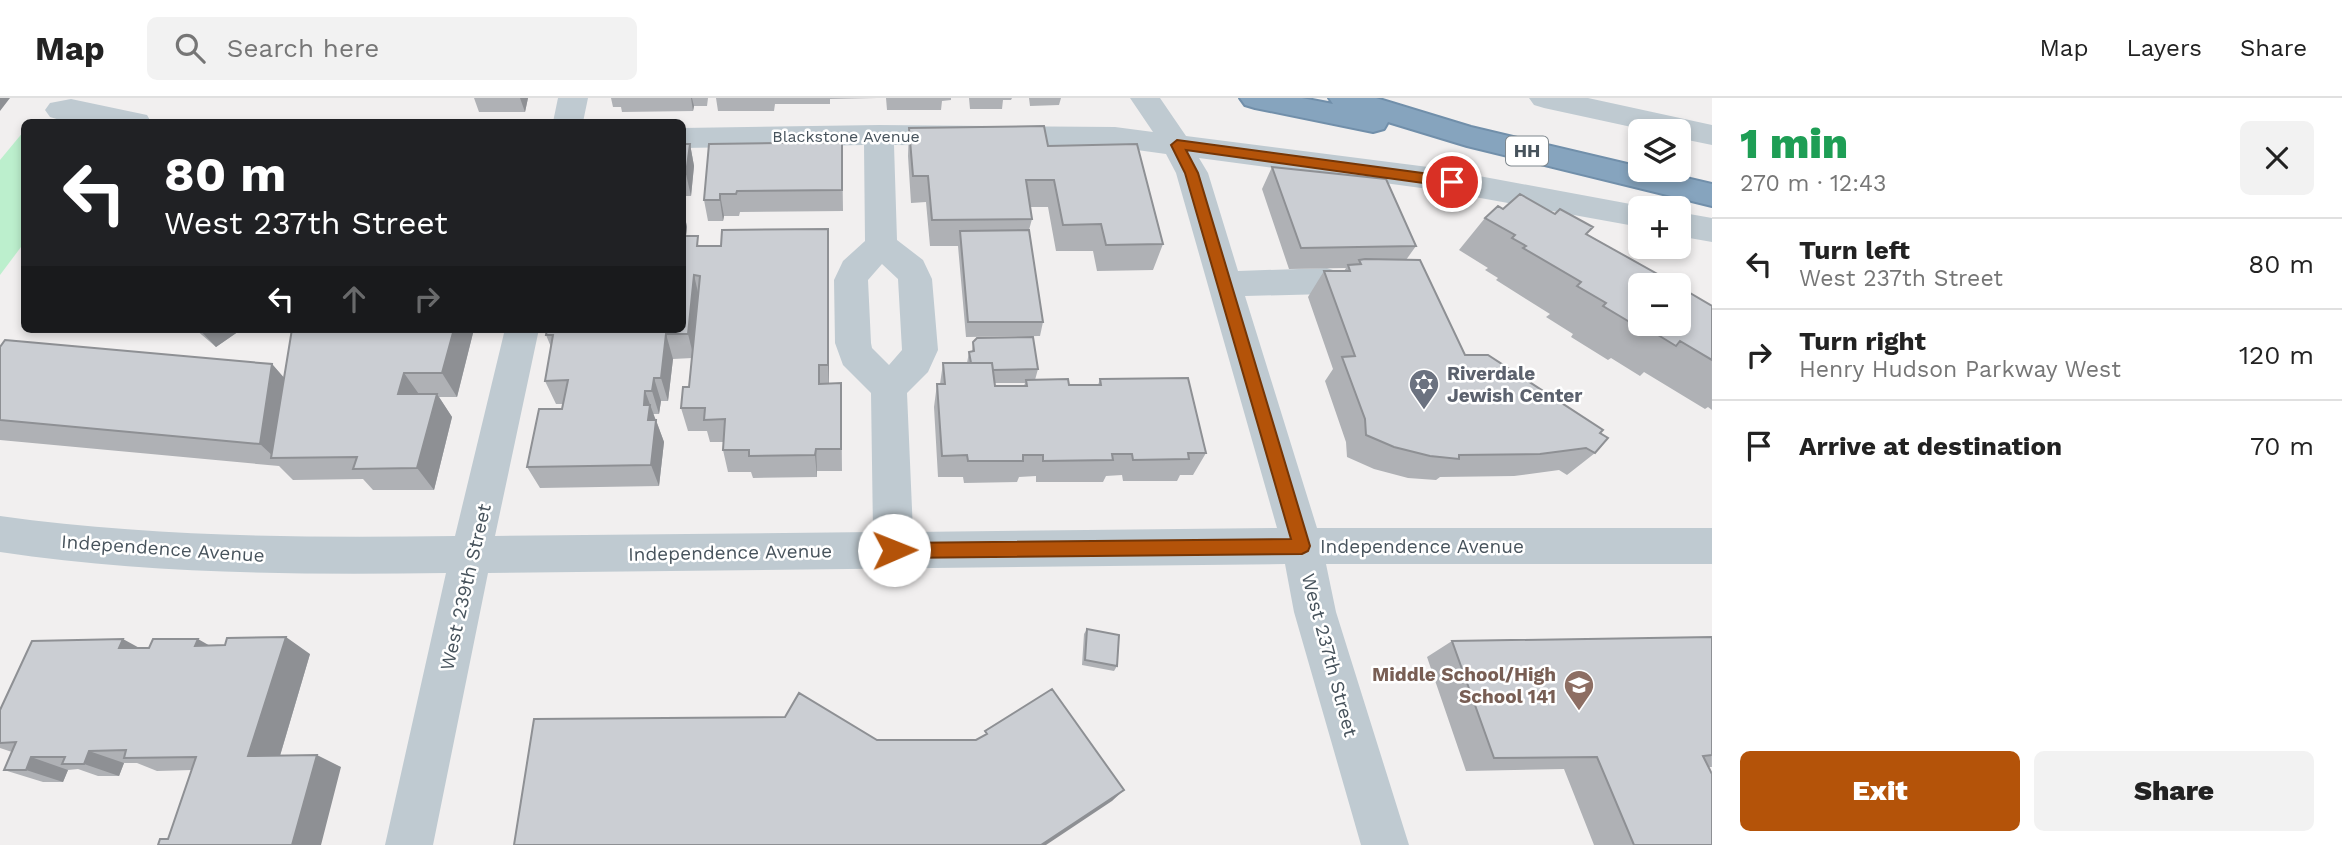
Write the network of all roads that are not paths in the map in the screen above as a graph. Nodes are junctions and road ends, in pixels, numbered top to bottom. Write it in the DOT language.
graph roads {
  1 [pos="573,98"];
  2 [pos="1145,98"];
  3 [pos="1255,98"];
  4 [pos="1344,98"];
  5 [pos="1412,98"];
  6 [pos="1544,98"];
  7 [pos="1660,98"];
  8 [pos="60,110"];
  9 [pos="121,119"];
  10 [pos="569,119"];
  11 [pos="1642,119"];
  12 [pos="1671,119"];
  13 [pos="1691,130"];
  14 [pos="879,135"];
  15 [pos="1712,135"];
  16 [pos="686,138"];
  17 [pos="1177,145"];
  18 [pos="1628,151"];
  19 [pos="1590,166"];
  20 [pos="1691,166"];
  21 [pos="1712,171"];
  22 [pos="1712,195"];
  23 [pos="1628,214"];
  24 [pos="881,245"];
  25 [pos="1326,281"];
  26 [pos="1225,284"];
  27 [pos="521,333"];
  28 [pos="889,388"];
  29 [pos="3,539"];
  30 [pos="1302,546"];
  31 [pos="1712,546"];
  32 [pos="894,550"];
  33 [pos="472,555"];
  34 [pos="409,845"];
  35 [pos="1385,845"];
  1 -- 10 [label="street"];
  2 -- 17 [label="street, West 237th Street"];
  3 -- 19 [label="highway"];
  4 -- 19 [label="highway, HH"];
  5 -- 18 [label="highway, HH"];
  6 -- 11 [label="street"];
  7 -- 12 [label="street"];
  8 -- 9 [label="street"];
  13 -- 15 [label="street"];
  14 -- 16 [label="street, Blackstone Avenue"];
  14 -- 17 [label="street, Blackstone Avenue"];
  14 -- 24 [label="street"];
  17 -- 23 [label="street, Blackstone Avenue"];
  17 -- 26 [label="street, West 237th Street"];
  19 -- 22 [label="highway, HH"];
  20 -- 21 [label="highway"];
  24 -- 28 [label="street"];
  24 -- 28 [label="street"];
  25 -- 26 [label="street"];
  26 -- 30 [label="street, West 237th Street"];
  27 -- 33 [label="street, West 239th Street"];
  28 -- 32 [label="street"];
  29 -- 33 [label="street, Independence Avenue"];
  30 -- 31 [label="street, Independence Avenue"];
  30 -- 32 [label="street, Independence Avenue"];
  30 -- 35 [label="street, West 237th Street"];
  32 -- 33 [label="street, Independence Avenue"];
  33 -- 34 [label="street, West 239th Street"];
}
